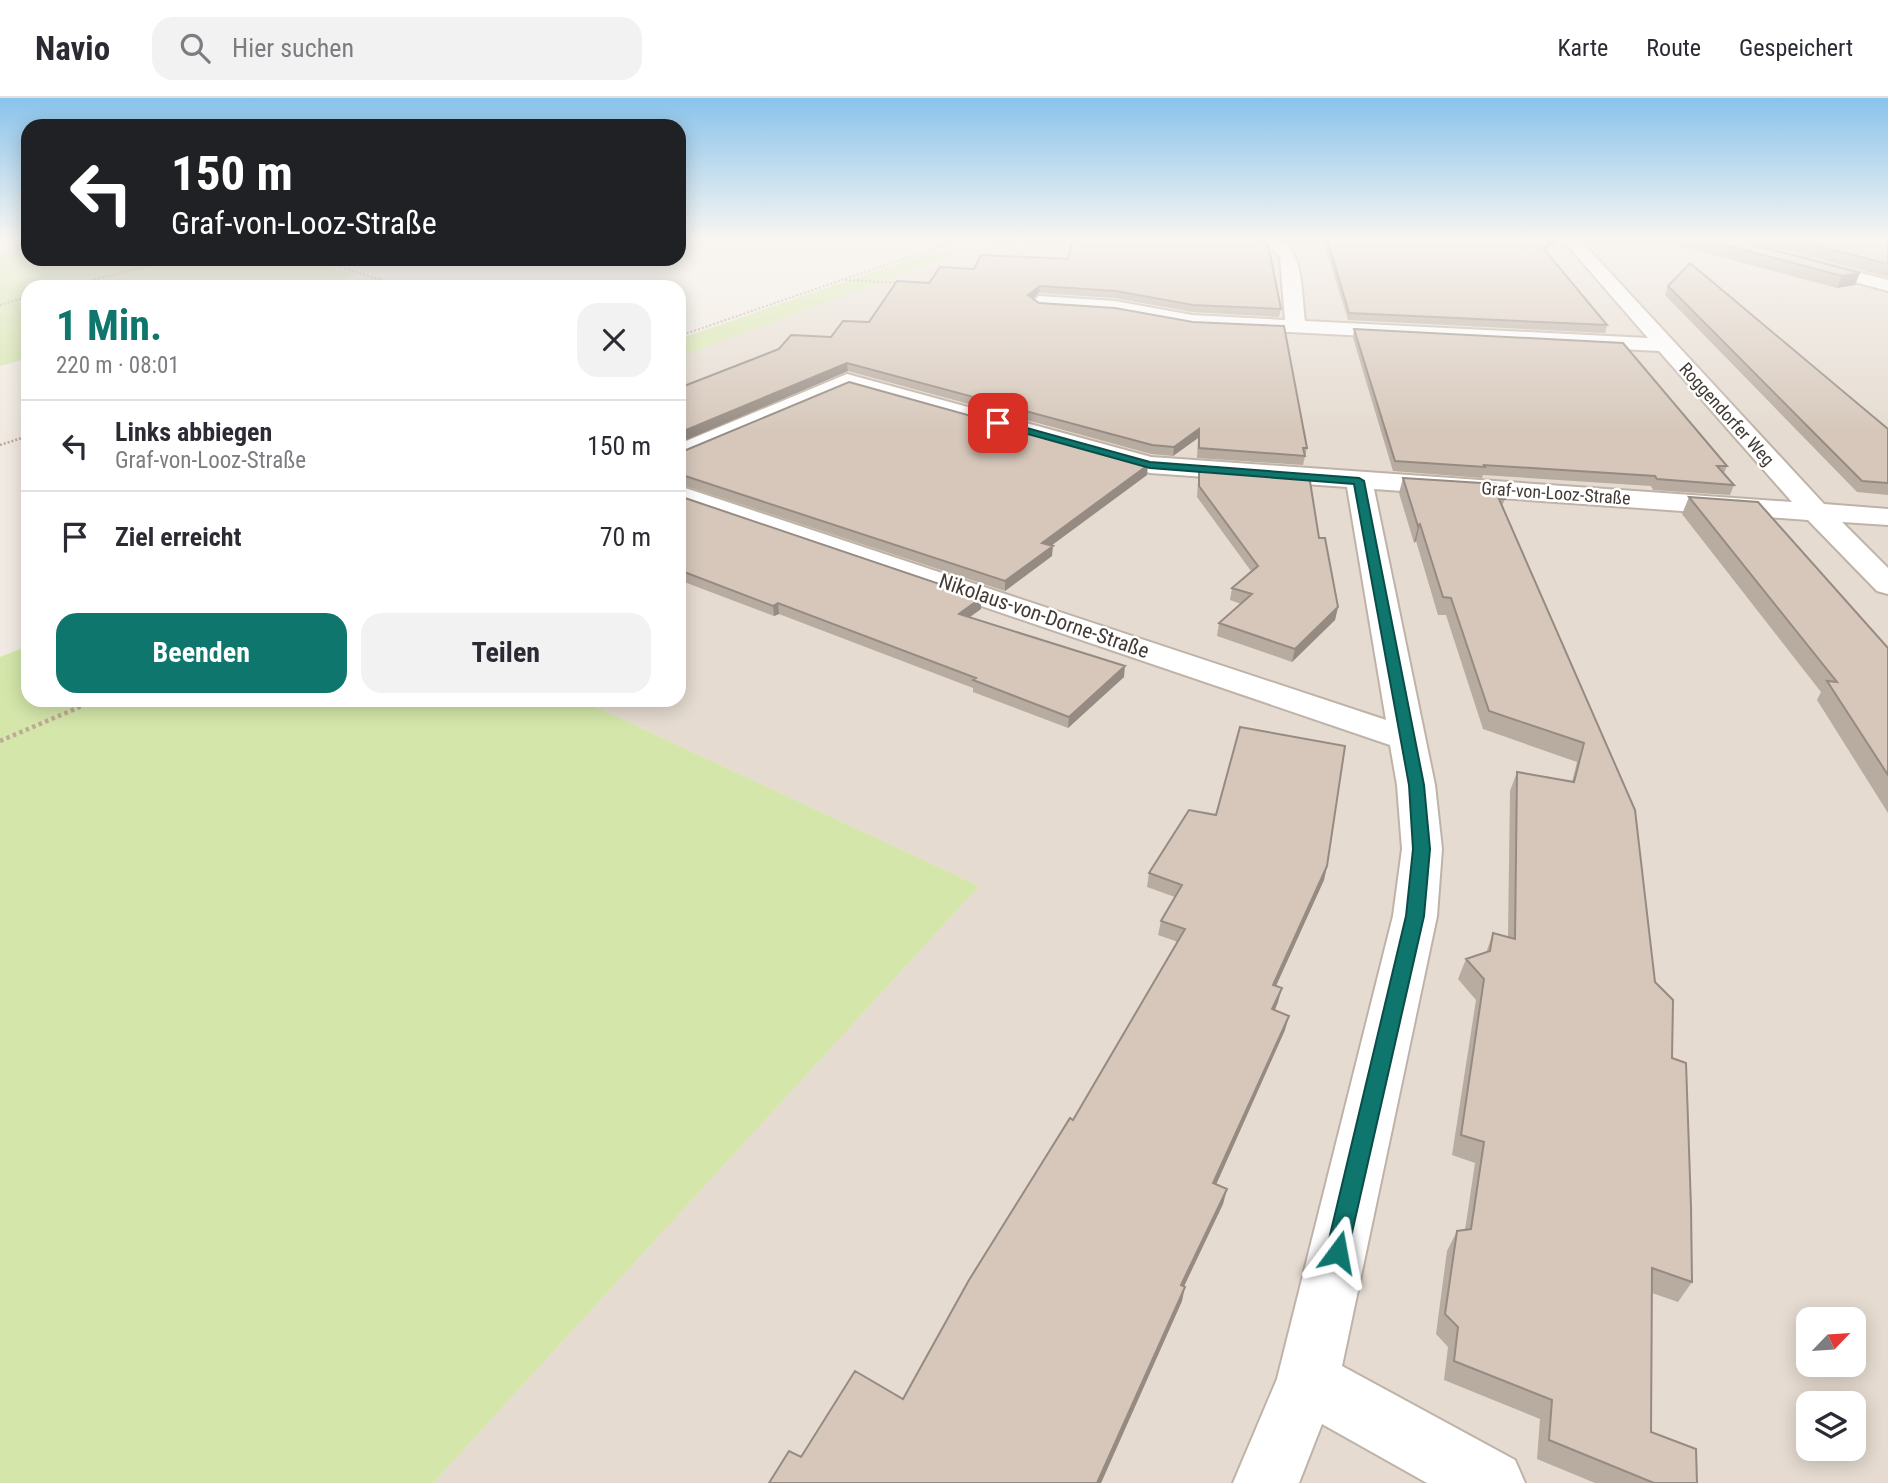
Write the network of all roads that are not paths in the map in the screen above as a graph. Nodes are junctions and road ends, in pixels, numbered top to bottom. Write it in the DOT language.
graph roads {
  1 [pos="1064,304"];
  2 [pos="1293,304"];
  3 [pos="1628,304"];
  4 [pos="1296,326"];
  5 [pos="1665,345"];
  6 [pos="686,450"];
  7 [pos="1359,481"];
  8 [pos="686,496"];
  9 [pos="1814,510"];
  10 [pos="1888,517"];
  11 [pos="1888,585"];
  12 [pos="1408,739"];
  13 [pos="1308,1381"];
  14 [pos="1266,1483"];
  15 [pos="1492,1483"];
  1 -- 4 [label="street"];
  2 -- 4 [label="street"];
  3 -- 5 [label="street, Roggendorfer Weg"];
  4 -- 5 [label="street"];
  5 -- 9 [label="street, Roggendorfer Weg"];
  6 -- 7 [label="street, Graf-von-Looz-Straße"];
  7 -- 9 [label="street, Graf-von-Looz-Straße"];
  7 -- 12 [label="street"];
  8 -- 12 [label="street, Nikolaus-von-Dorne-Straße"];
  9 -- 10 [label="street, Graf-von-Looz-Straße"];
  9 -- 11 [label="street, Roggendorfer Weg"];
  12 -- 13 [label="street"];
  13 -- 14 [label="street"];
  13 -- 15 [label="street"];
}
